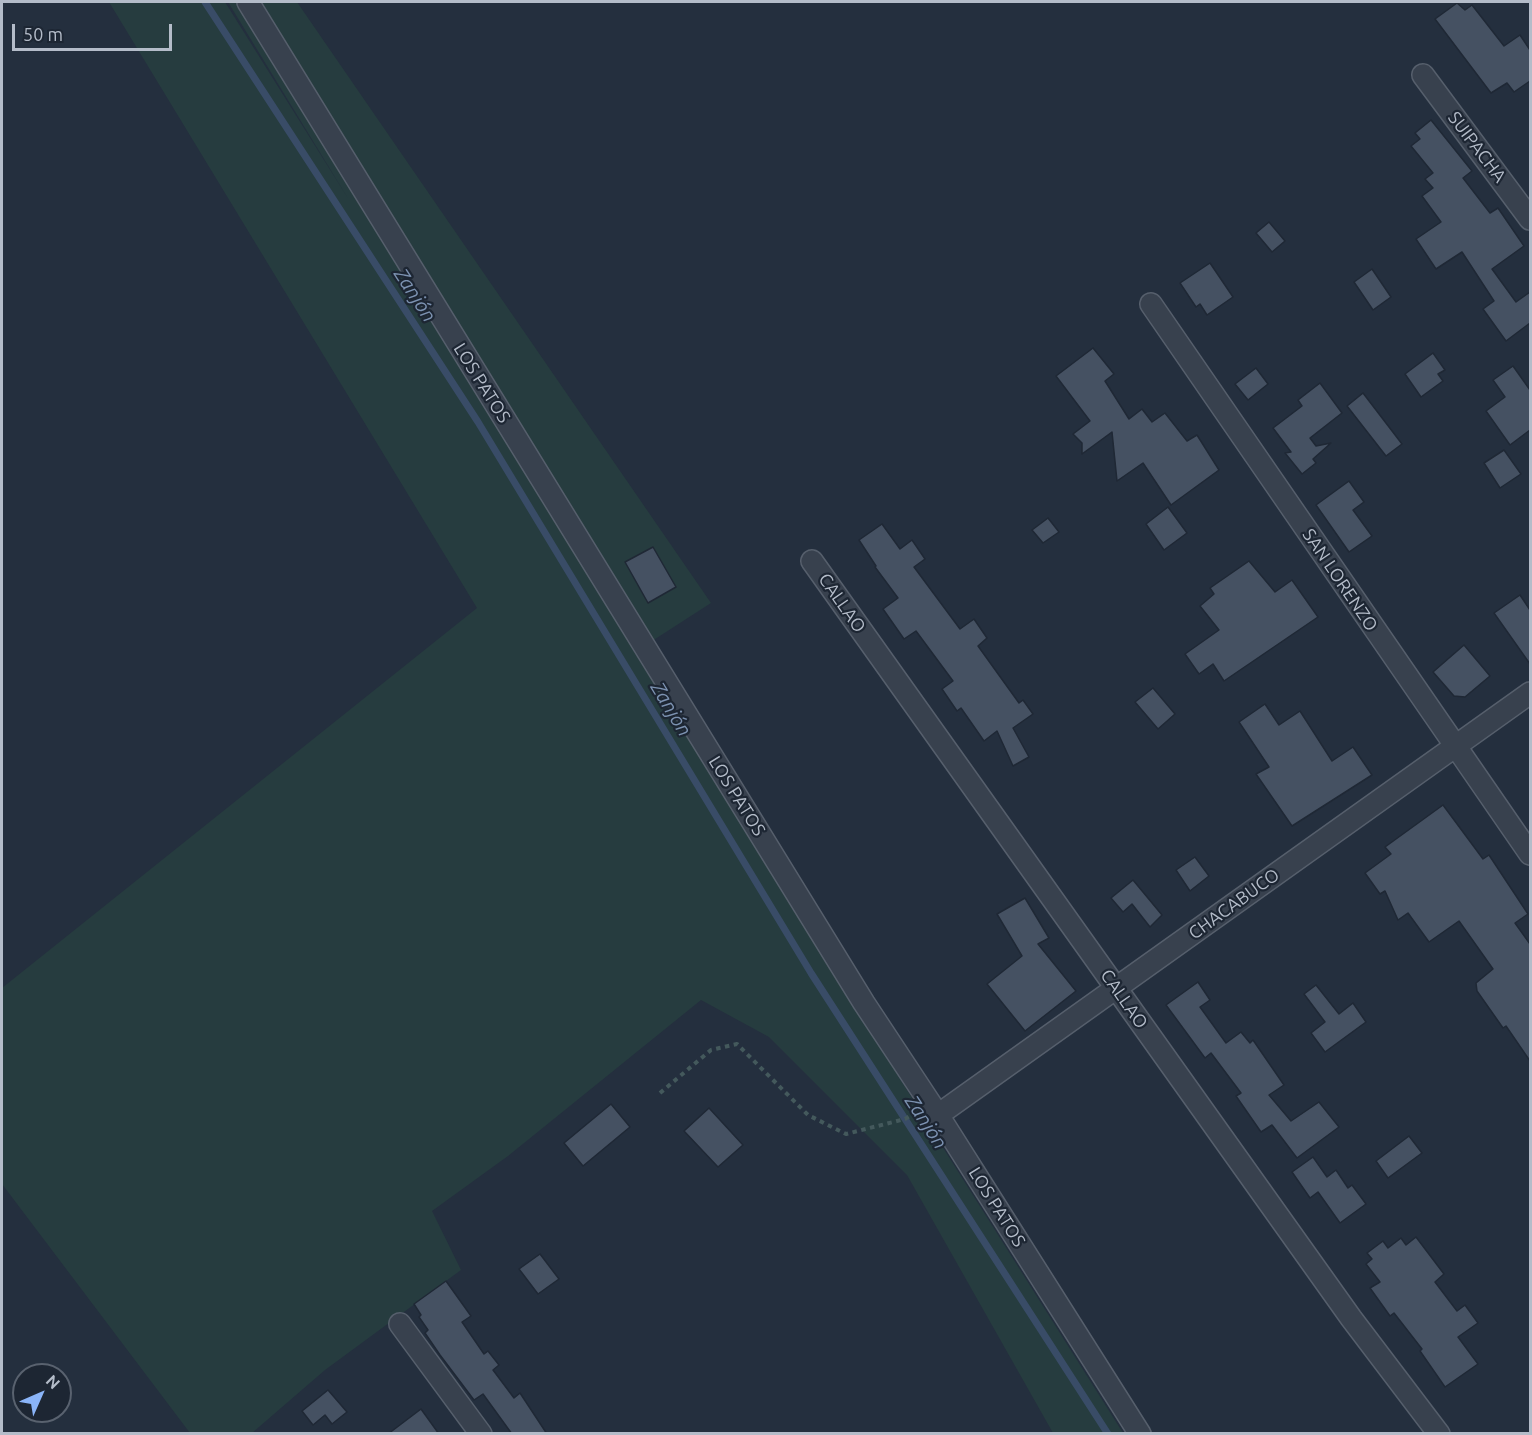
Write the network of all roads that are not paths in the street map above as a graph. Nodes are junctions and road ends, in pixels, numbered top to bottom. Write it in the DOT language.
graph roads {
  1 [pos="248,2"];
  2 [pos="1423,75"];
  3 [pos="1530,219"];
  4 [pos="1151,304"];
  5 [pos="812,561"];
  6 [pos="1530,693"];
  7 [pos="1455,747"];
  8 [pos="1530,854"];
  9 [pos="1116,988"];
  10 [pos="935,1109"];
  11 [pos="400,1324"];
  12 [pos="481,1434"];
  13 [pos="1140,1434"];
  14 [pos="1439,1434"];
  1 -- 10 [label="street, LOS PATOS"];
  2 -- 3 [label="street, SUIPACHA"];
  4 -- 7 [label="street, SAN LORENZO"];
  5 -- 9 [label="street, CALLAO"];
  6 -- 7 [label="street, CHACABUCO"];
  7 -- 8 [label="street, SAN LORENZO"];
  7 -- 9 [label="street, CHACABUCO"];
  9 -- 10 [label="street, CHACABUCO"];
  9 -- 14 [label="street, CALLAO"];
  10 -- 13 [label="street, LOS PATOS"];
  11 -- 12 [label="street"];
}
